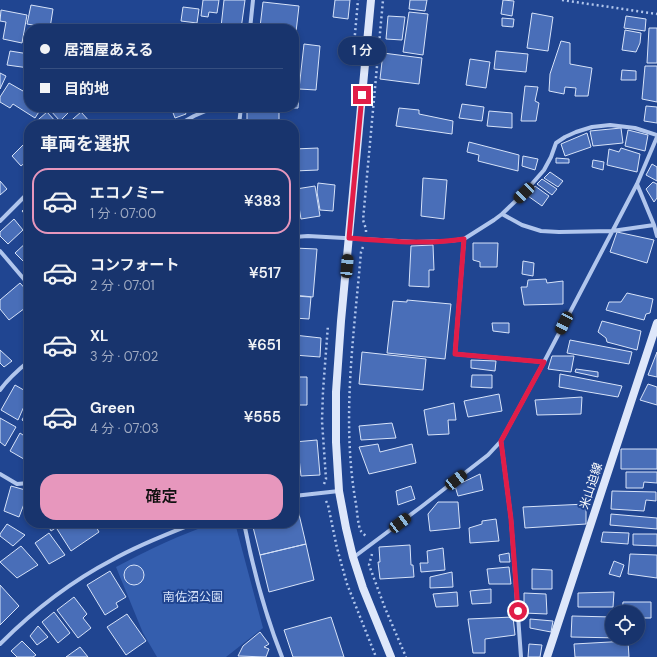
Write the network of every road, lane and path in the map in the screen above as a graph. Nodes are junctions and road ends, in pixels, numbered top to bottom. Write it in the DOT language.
graph roads {
  1 [pos="253,0"];
  2 [pos="371,0"];
  3 [pos="384,0"];
  4 [pos="562,0"];
  5 [pos="657,14"];
  6 [pos="251,24"];
  7 [pos="203,112"];
  8 [pos="187,120"];
  9 [pos="657,136"];
  10 [pos="636,184"];
  11 [pos="24,197"];
  12 [pos="502,214"];
  13 [pos="0,221"];
  14 [pos="654,225"];
  15 [pos="612,231"];
  16 [pos="657,236"];
  17 [pos="299,237"];
  18 [pos="349,238"];
  19 [pos="365,239"];
  20 [pos="464,239"];
  21 [pos="0,251"];
  22 [pos="24,279"];
  23 [pos="657,323"];
  24 [pos="544,362"];
  25 [pos="24,365"];
  26 [pos="0,390"];
  27 [pos="501,441"];
  28 [pos="0,474"];
  29 [pos="24,483"];
  30 [pos="339,491"];
  31 [pos="299,495"];
  32 [pos="182,528"];
  33 [pos="245,528"];
  34 [pos="369,546"];
  35 [pos="353,557"];
  36 [pos="0,644"];
  37 [pos="282,657"];
  38 [pos="391,657"];
  39 [pos="406,657"];
  40 [pos="521,657"];
  41 [pos="548,657"];
  1 -- 6 [label="street"];
  2 -- 18 [label="street"];
  3 -- 19 [label="path"];
  4 -- 5 [label="path"];
  7 -- 8 [label="street"];
  9 -- 10 [label="street"];
  9 -- 12 [label="street"];
  10 -- 14 [label="street"];
  10 -- 15 [label="street"];
  11 -- 13 [label="street"];
  12 -- 15 [label="street"];
  12 -- 20 [label="street"];
  14 -- 15 [label="street"];
  14 -- 16 [label="street"];
  15 -- 24 [label="street"];
  17 -- 18 [label="street"];
  18 -- 19 [label="street"];
  18 -- 30 [label="street"];
  19 -- 20 [label="street"];
  19 -- 34 [label="path"];
  20 -- 24 [label="street"];
  21 -- 22 [label="street"];
  23 -- 41 [label="street, 米山迫線"];
  24 -- 27 [label="street"];
  25 -- 26 [label="street"];
  27 -- 34 [label="street"];
  27 -- 40 [label="street"];
  28 -- 29 [label="street"];
  30 -- 31 [label="street"];
  30 -- 35 [label="street"];
  32 -- 36 [label="street"];
  33 -- 37 [label="street"];
  34 -- 35 [label="street"];
  34 -- 39 [label="path"];
  35 -- 38 [label="street"];
}
